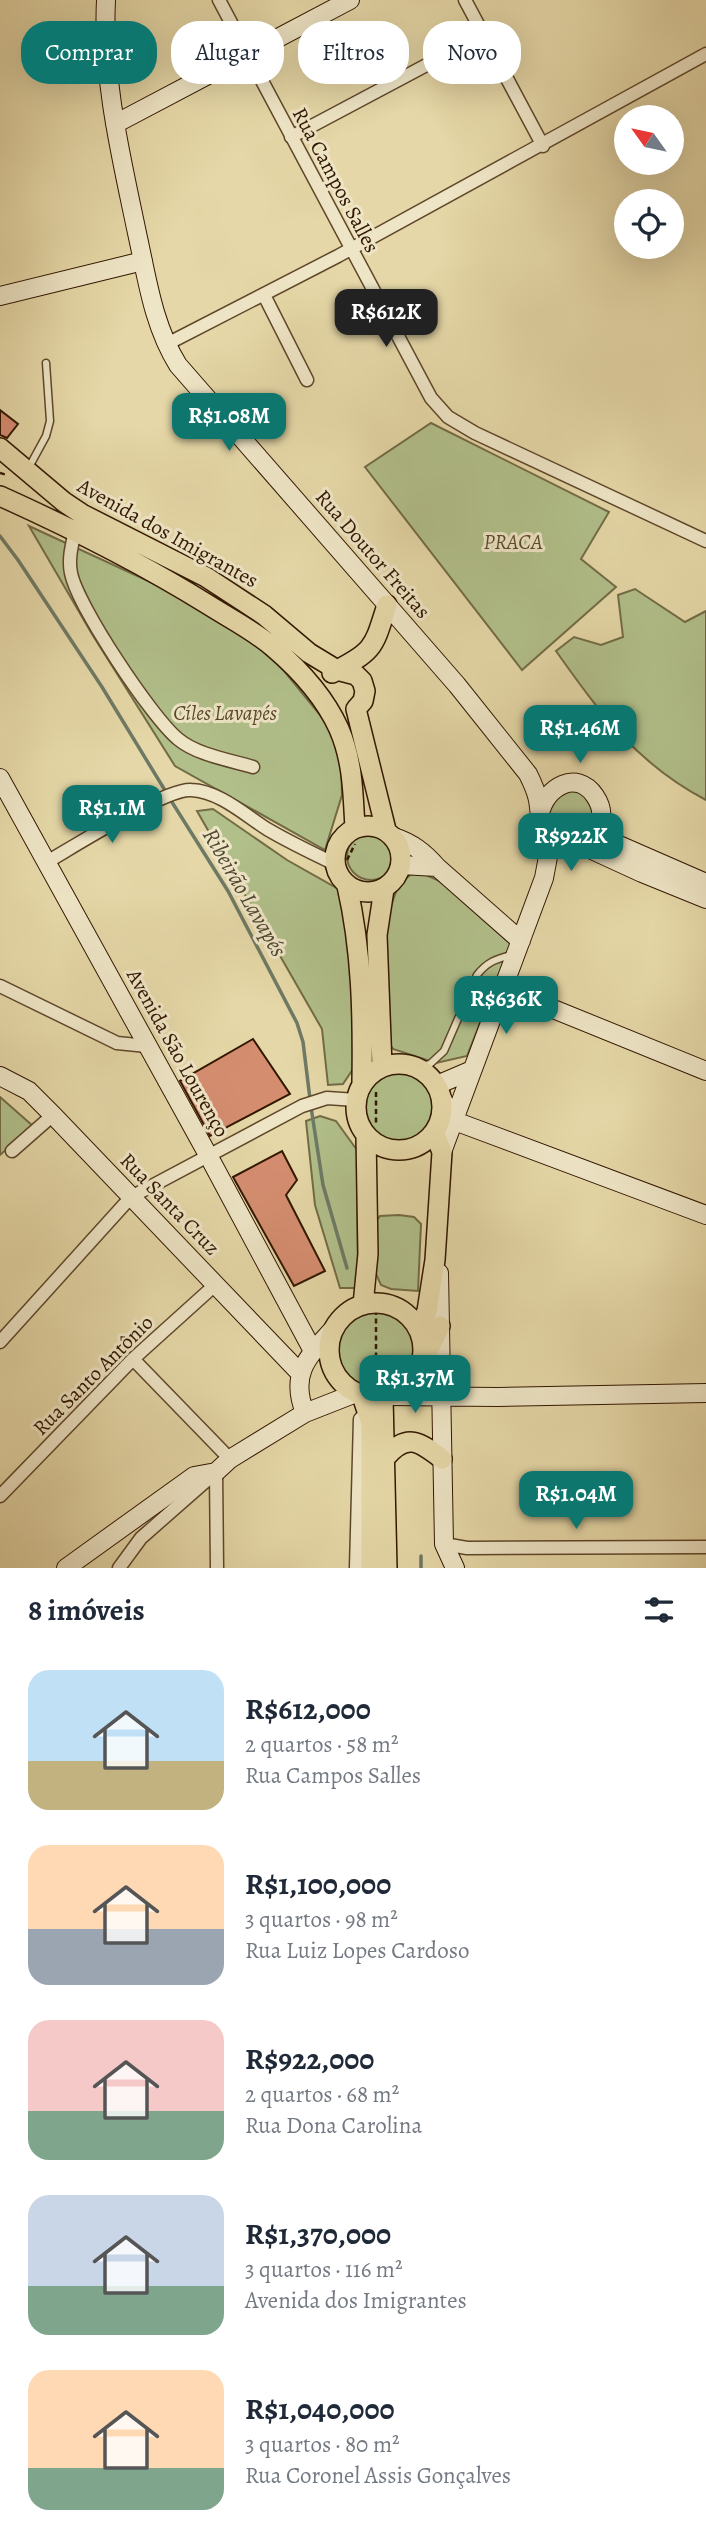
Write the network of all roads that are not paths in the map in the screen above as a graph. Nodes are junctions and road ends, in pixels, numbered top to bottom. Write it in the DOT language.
graph roads {
  1 [pos="106,0"];
  2 [pos="219,0"];
  3 [pos="350,0"];
  4 [pos="465,0"];
  5 [pos="230,21"];
  6 [pos="476,21"];
  7 [pos="284,35"];
  8 [pos="706,54"];
  9 [pos="423,67"];
  10 [pos="191,84"];
  11 [pos="264,84"];
  12 [pos="509,84"];
  13 [pos="114,124"];
  14 [pos="291,137"];
  15 [pos="543,146"];
  16 [pos="351,249"];
  17 [pos="143,261"];
  18 [pos="264,295"];
  19 [pos="0,296"];
  20 [pos="165,345"];
  21 [pos="46,363"];
  22 [pos="307,380"];
  23 [pos="0,448"];
  24 [pos="21,474"];
  25 [pos="0,496"];
  26 [pos="75,531"];
  27 [pos="706,541"];
  28 [pos="387,605"];
  29 [pos="337,670"];
  30 [pos="324,703"];
  31 [pos="356,709"];
  32 [pos="253,767"];
  33 [pos="528,774"];
  34 [pos="0,778"];
  35 [pos="561,785"];
  36 [pos="540,814"];
  37 [pos="600,823"];
  38 [pos="357,828"];
  39 [pos="545,833"];
  40 [pos="390,834"];
  41 [pos="574,845"];
  42 [pos="47,862"];
  43 [pos="401,864"];
  44 [pos="437,867"];
  45 [pos="343,872"];
  46 [pos="544,878"];
  47 [pos="706,883"];
  48 [pos="384,889"];
  49 [pos="706,899"];
  50 [pos="519,947"];
  51 [pos="0,986"];
  52 [pos="504,989"];
  53 [pos="147,1046"];
  54 [pos="416,1067"];
  55 [pos="472,1070"];
  56 [pos="706,1071"];
  57 [pos="0,1076"];
  58 [pos="369,1080"];
  59 [pos="439,1091"];
  60 [pos="53,1115"];
  61 [pos="443,1126"];
  62 [pos="371,1140"];
  63 [pos="12,1151"];
  64 [pos="208,1155"];
  65 [pos="131,1197"];
  66 [pos="706,1215"];
  67 [pos="435,1260"];
  68 [pos="215,1285"];
  69 [pos="370,1303"];
  70 [pos="440,1326"];
  71 [pos="335,1327"];
  72 [pos="419,1330"];
  73 [pos="0,1342"];
  74 [pos="313,1351"];
  75 [pos="133,1359"];
  76 [pos="422,1365"];
  77 [pos="300,1373"];
  78 [pos="706,1393"];
  79 [pos="441,1396"];
  80 [pos="373,1399"];
  81 [pos="304,1413"];
  82 [pos="386,1457"];
  83 [pos="442,1459"];
  84 [pos="230,1460"];
  85 [pos="216,1472"];
  86 [pos="0,1496"];
  87 [pos="444,1544"];
  88 [pos="706,1547"];
  89 [pos="66,1568"];
  90 [pos="119,1568"];
  91 [pos="216,1568"];
  92 [pos="356,1568"];
  93 [pos="371,1568"];
  94 [pos="387,1568"];
  95 [pos="455,1568"];
  1 -- 13 [label="street, Rua Doutor Freitas"];
  2 -- 5 [label="street, Rua Campos Salles"];
  3 -- 7 [label="street"];
  4 -- 6 [label="street"];
  8 -- 15 [label="street"];
  9 -- 14 [label="street"];
  10 -- 13 [label="street"];
  11 -- 14 [label="street, Rua Campos Salles"];
  12 -- 15 [label="street"];
  13 -- 17 [label="street, Rua Doutor Freitas"];
  14 -- 16 [label="street, Rua Campos Salles"];
  15 -- 16 [label="street"];
  16 -- 18 [label="street"];
  16 -- 27 [label="street, Rua Campos Salles"];
  17 -- 19 [label="street"];
  17 -- 20 [label="street, Rua Doutor Freitas"];
  18 -- 20 [label="street"];
  18 -- 22 [label="street"];
  20 -- 28 [label="street, Rua Doutor Freitas"];
  21 -- 24 [label="lane"];
  23 -- 24 [label="main road, Avenida dos Imigrantes"];
  24 -- 29 [label="main road, Avenida dos Imigrantes"];
  25 -- 26 [label="main road, Avenida dos Imigrantes"];
  26 -- 30 [label="main road, Avenida dos Imigrantes"];
  26 -- 32 [label="street"];
  28 -- 29 [label="main road"];
  28 -- 33 [label="street, Rua Doutor Freitas"];
  29 -- 30 [label="main road"];
  29 -- 31 [label="main road, Avenida dos Imigrantes"];
  30 -- 31 [label="main road"];
  30 -- 38 [label="main road, Avenida dos Imigrantes"];
  31 -- 40 [label="main road, Avenida dos Imigrantes"];
  33 -- 35 [label="street"];
  33 -- 36 [label="street, Rua Doutor Freitas"];
  34 -- 42 [label="street, Avenida São Lourenço"];
  35 -- 36 [label="street"];
  35 -- 37 [label="street"];
  36 -- 39 [label="street"];
  37 -- 41 [label="street"];
  37 -- 47 [label="street"];
  38 -- 40 [label="main road"];
  38 -- 45 [label="main road"];
  39 -- 41 [label="street"];
  39 -- 46 [label="street"];
  40 -- 43 [label="main road, Avenida dos Imigrantes"];
  40 -- 44 [label="street"];
  41 -- 46 [label="street"];
  41 -- 49 [label="street"];
  42 -- 45 [label="street"];
  42 -- 53 [label="street, Avenida São Lourenço"];
  43 -- 44 [label="street"];
  43 -- 48 [label="main road"];
  44 -- 50 [label="street"];
  45 -- 48 [label="main road"];
  45 -- 58 [label="main road"];
  46 -- 50 [label="street"];
  48 -- 58 [label="main road"];
  50 -- 52 [label="street"];
  50 -- 54 [label="lane"];
  51 -- 53 [label="street"];
  52 -- 55 [label="street"];
  52 -- 56 [label="street"];
  53 -- 64 [label="street, Avenida São Lourenço"];
  54 -- 58 [label="main road"];
  54 -- 59 [label="main road"];
  55 -- 59 [label="street"];
  55 -- 61 [label="street"];
  57 -- 60 [label="street, Rua Santa Cruz"];
  58 -- 62 [label="main road"];
  58 -- 64 [label="street"];
  59 -- 61 [label="main road"];
  60 -- 63 [label="street"];
  60 -- 65 [label="street, Rua Santa Cruz"];
  61 -- 62 [label="main road"];
  61 -- 66 [label="street"];
  61 -- 67 [label="main road"];
  62 -- 69 [label="main road"];
  64 -- 65 [label="street"];
  64 -- 74 [label="street, Avenida São Lourenço"];
  65 -- 68 [label="street, Rua Santa Cruz"];
  65 -- 73 [label="street"];
  67 -- 70 [label="street"];
  67 -- 72 [label="main road"];
  68 -- 75 [label="street, Rua Santo Antônio"];
  68 -- 77 [label="street, Rua Santa Cruz"];
  69 -- 71 [label="main road"];
  69 -- 72 [label="main road"];
  70 -- 76 [label="main road"];
  70 -- 79 [label="street"];
  71 -- 74 [label="street"];
  71 -- 80 [label="main road"];
  72 -- 76 [label="main road"];
  74 -- 77 [label="street"];
  75 -- 84 [label="street"];
  75 -- 86 [label="street, Rua Santo Antônio"];
  76 -- 80 [label="main road"];
  77 -- 81 [label="street"];
  78 -- 79 [label="street"];
  79 -- 80 [label="street"];
  79 -- 83 [label="street"];
  80 -- 81 [label="street"];
  80 -- 82 [label="main road"];
  80 -- 92 [label="street"];
  80 -- 93 [label="main road"];
  81 -- 84 [label="street"];
  82 -- 83 [label="main road"];
  82 -- 94 [label="main road"];
  83 -- 87 [label="street"];
  84 -- 85 [label="street"];
  85 -- 89 [label="street"];
  85 -- 90 [label="street"];
  85 -- 91 [label="street"];
  87 -- 88 [label="street"];
  87 -- 95 [label="street"];
}
